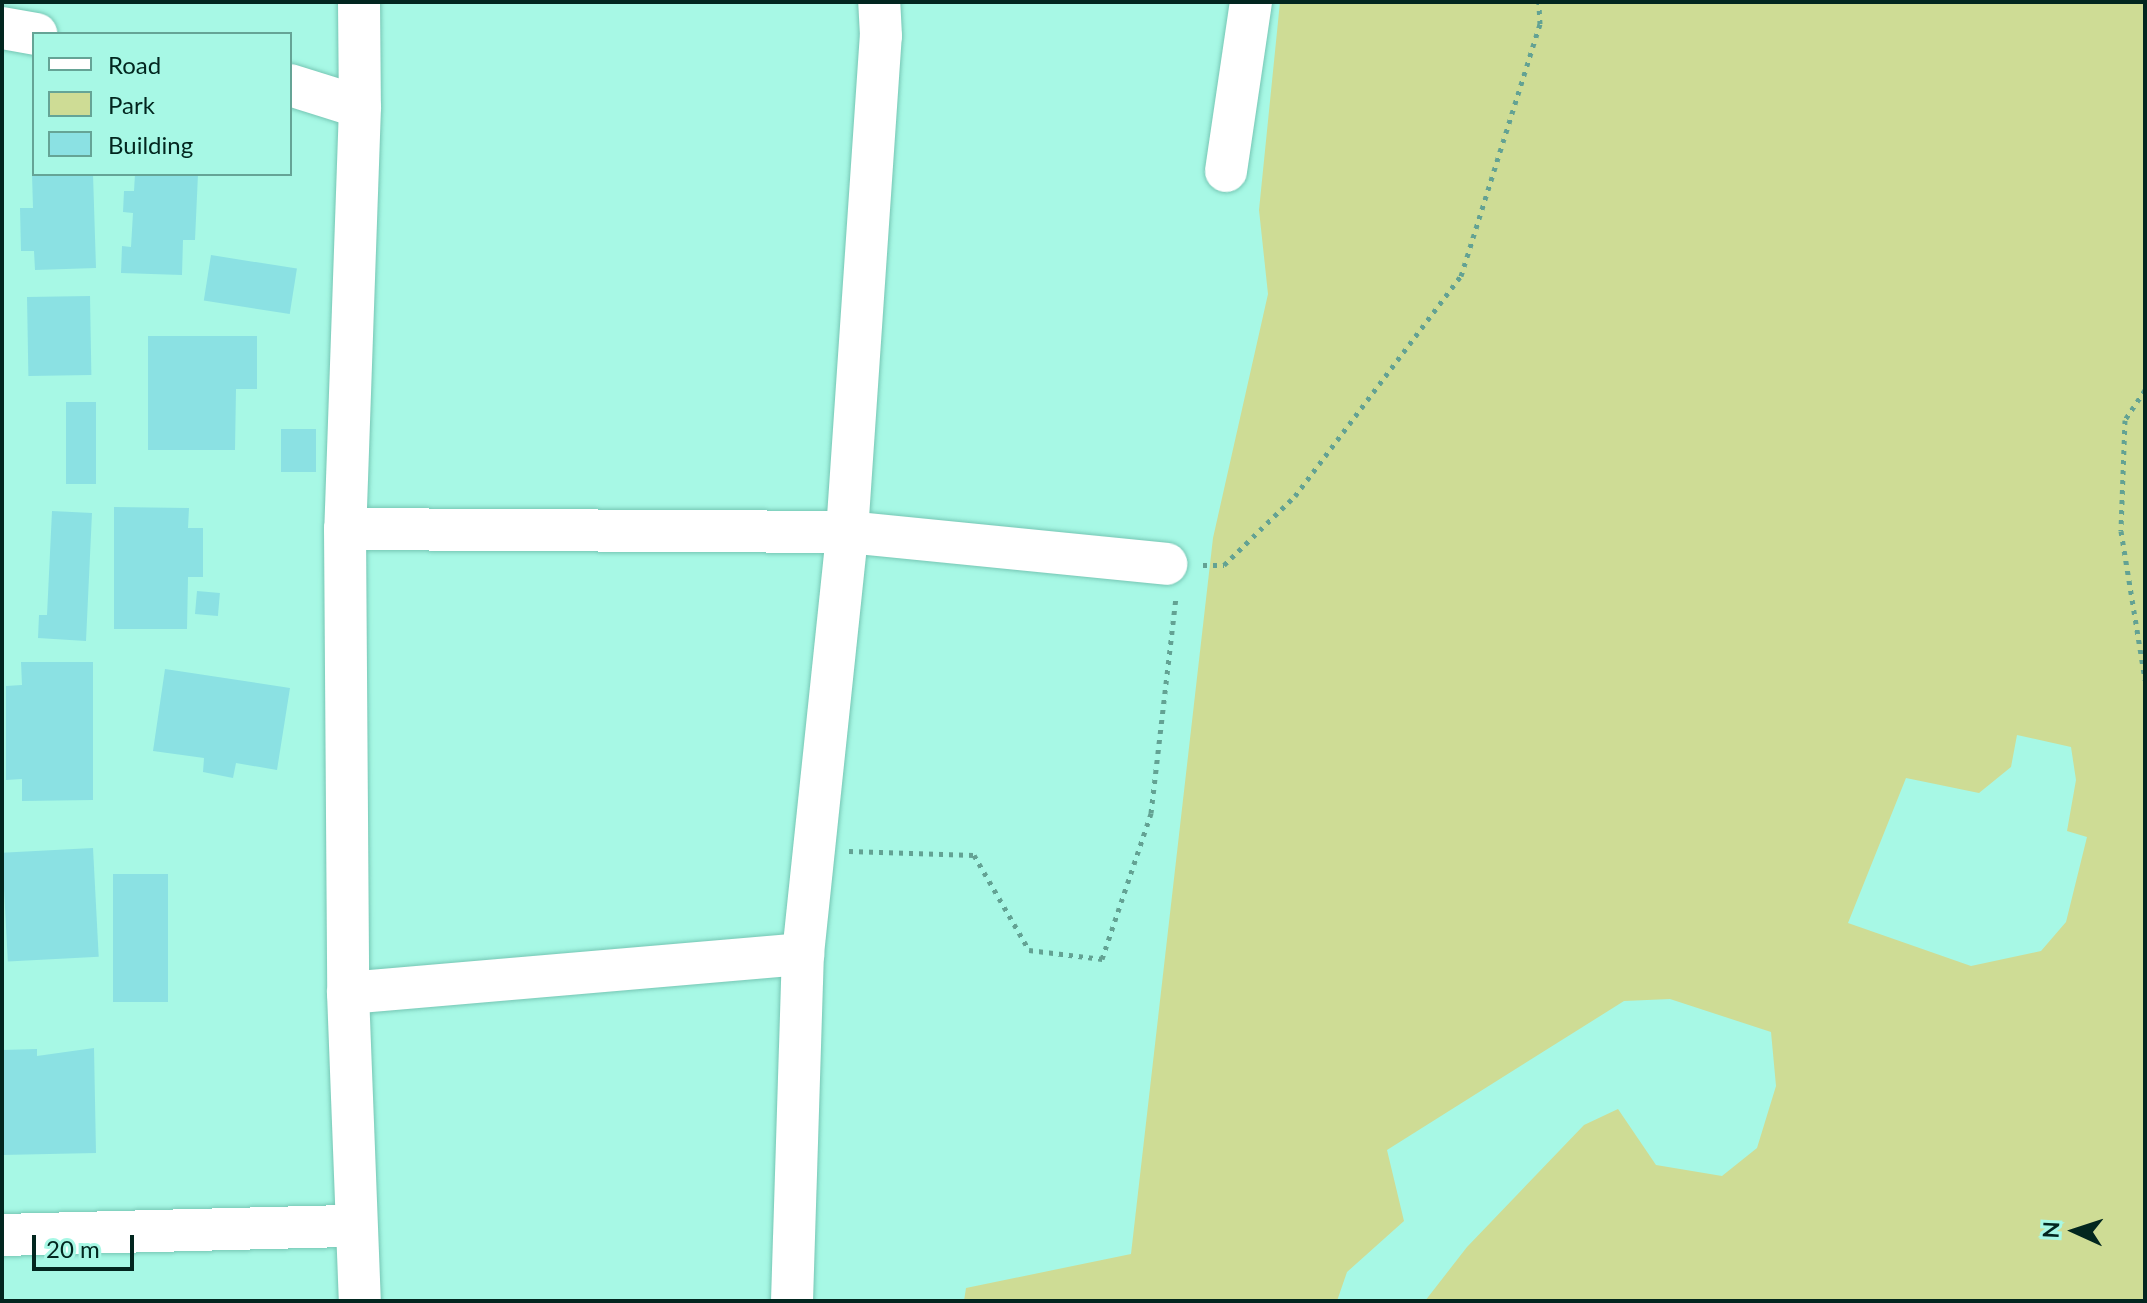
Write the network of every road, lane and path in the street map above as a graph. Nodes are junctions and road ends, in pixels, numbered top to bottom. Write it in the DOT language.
graph roads {
  1 [pos="359,2"];
  2 [pos="879,2"];
  3 [pos="1251,2"];
  4 [pos="1539,2"];
  5 [pos="2,28"];
  6 [pos="32,33"];
  7 [pos="292,86"];
  8 [pos="360,107"];
  9 [pos="1226,171"];
  10 [pos="2145,390"];
  11 [pos="345,529"];
  12 [pos="847,532"];
  13 [pos="1166,564"];
  14 [pos="2145,680"];
  15 [pos="814,849"];
  16 [pos="803,954"];
  17 [pos="348,993"];
  18 [pos="356,1226"];
  19 [pos="2,1235"];
  20 [pos="360,1301"];
  21 [pos="792,1301"];
  1 -- 8 [label="street"];
  2 -- 12 [label="street"];
  3 -- 9 [label="street"];
  4 -- 13 [label="path"];
  5 -- 6 [label="street"];
  7 -- 8 [label="street"];
  8 -- 11 [label="street"];
  10 -- 14 [label="path"];
  11 -- 12 [label="street"];
  11 -- 17 [label="street"];
  12 -- 13 [label="street"];
  12 -- 15 [label="street"];
  13 -- 15 [label="path"];
  15 -- 16 [label="street"];
  16 -- 17 [label="street"];
  16 -- 21 [label="street"];
  17 -- 18 [label="street"];
  18 -- 19 [label="street"];
  18 -- 20 [label="street"];
}
